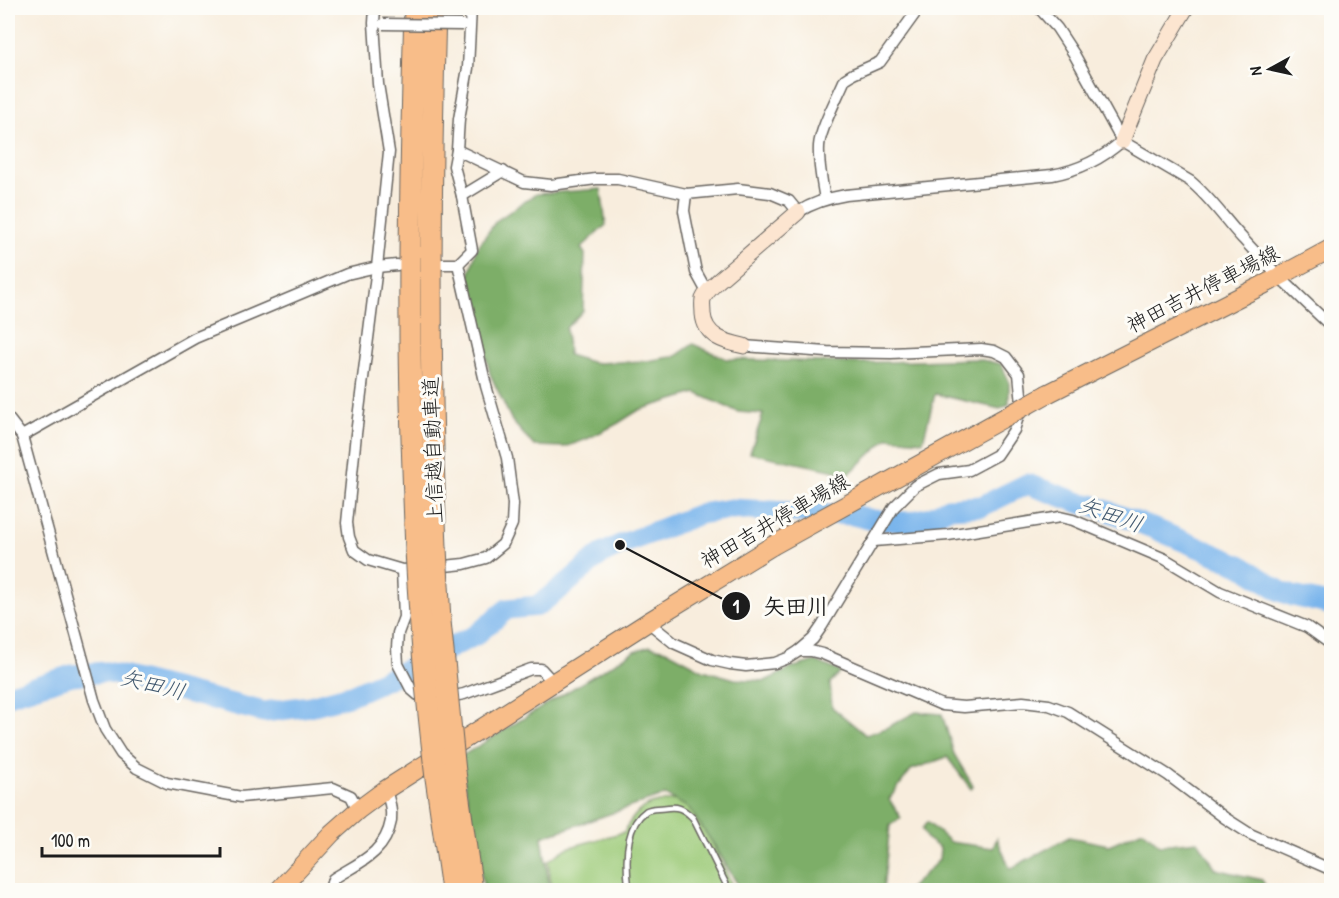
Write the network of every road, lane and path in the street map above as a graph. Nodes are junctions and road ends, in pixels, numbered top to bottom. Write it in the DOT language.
graph roads {
  1 [pos="375,8"];
  2 [pos="415,8"];
  3 [pos="435,8"];
  4 [pos="471,8"];
  5 [pos="919,8"];
  6 [pos="1039,8"];
  7 [pos="1186,8"];
  8 [pos="379,23"];
  9 [pos="466,25"];
  10 [pos="1122,141"];
  11 [pos="457,150"];
  12 [pos="503,171"];
  13 [pos="686,194"];
  14 [pos="462,196"];
  15 [pos="825,199"];
  16 [pos="798,212"];
  17 [pos="1332,248"];
  18 [pos="443,264"];
  19 [pos="458,264"];
  20 [pos="397,265"];
  21 [pos="377,267"];
  22 [pos="1278,276"];
  23 [pos="707,292"];
  24 [pos="1332,327"];
  25 [pos="744,346"];
  26 [pos="8,418"];
  27 [pos="22,436"];
  28 [pos="874,541"];
  29 [pos="426,549"];
  30 [pos="402,570"];
  31 [pos="648,622"];
  32 [pos="1332,645"];
  33 [pos="800,651"];
  34 [pos="553,682"];
  35 [pos="445,775"];
  36 [pos="384,790"];
  37 [pos="358,810"];
  38 [pos="1332,870"];
  39 [pos="279,891"];
  40 [pos="332,891"];
  41 [pos="452,891"];
  42 [pos="472,891"];
  43 [pos="629,891"];
  44 [pos="729,891"];
  1 -- 8 [label="street"];
  2 -- 29 [label="highway, 上信越自動車道"];
  3 -- 29 [label="highway, 上信越自動車道"];
  4 -- 9 [label="street"];
  5 -- 15 [label="street"];
  6 -- 10 [label="street"];
  7 -- 10 [label="street"];
  8 -- 9 [label="street, bridge"];
  8 -- 21 [label="street"];
  9 -- 11 [label="street"];
  10 -- 15 [label="street"];
  10 -- 22 [label="street"];
  11 -- 12 [label="street"];
  11 -- 14 [label="street"];
  12 -- 13 [label="street"];
  12 -- 14 [label="street"];
  13 -- 16 [label="street"];
  13 -- 23 [label="street"];
  14 -- 19 [label="street"];
  15 -- 16 [label="street"];
  16 -- 23 [label="street"];
  17 -- 22 [label="main road, 神田吉井停車場線"];
  18 -- 19 [label="street"];
  19 -- 30 [label="street"];
  20 -- 21 [label="street"];
  21 -- 27 [label="street"];
  21 -- 30 [label="street"];
  22 -- 24 [label="street"];
  22 -- 31 [label="main road, 神田吉井停車場線, bridge"];
  23 -- 25 [label="street"];
  25 -- 28 [label="street"];
  26 -- 27 [label="street"];
  27 -- 37 [label="street"];
  28 -- 32 [label="street"];
  28 -- 33 [label="street"];
  29 -- 35 [label="highway, 上信越自動車道, bridge"];
  30 -- 34 [label="street"];
  31 -- 33 [label="street"];
  31 -- 34 [label="main road, 神田吉井停車場線"];
  33 -- 38 [label="street"];
  34 -- 36 [label="main road, 神田吉井停車場線"];
  35 -- 41 [label="highway, 上信越自動車道"];
  35 -- 42 [label="highway, 上信越自動車道"];
  36 -- 37 [label="main road, 神田吉井停車場線"];
  36 -- 40 [label="street"];
  37 -- 39 [label="main road, 神田吉井停車場線"];
  43 -- 44 [label="lane"];
}
